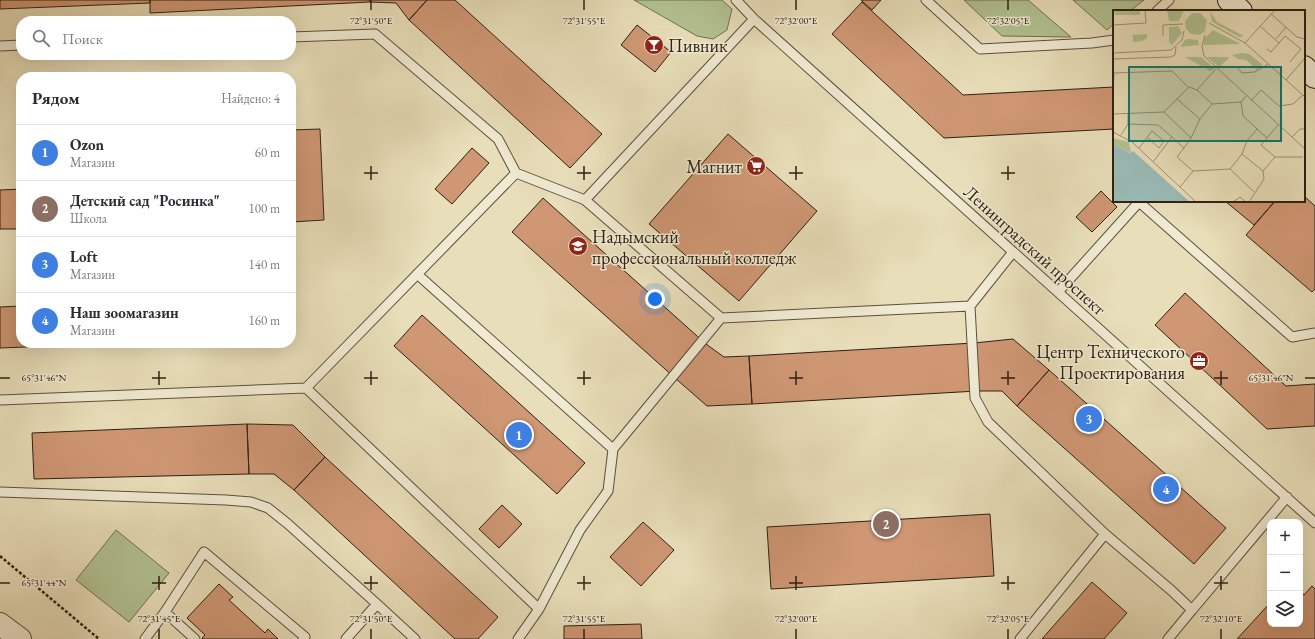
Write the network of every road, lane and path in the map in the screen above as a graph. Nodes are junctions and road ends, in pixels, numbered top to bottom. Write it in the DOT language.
graph roads {
  1 [pos="736,0"];
  2 [pos="926,0"];
  3 [pos="1169,0"];
  4 [pos="1229,0"];
  5 [pos="1158,10"];
  6 [pos="1240,10"];
  7 [pos="754,19"];
  8 [pos="296,37"];
  9 [pos="1113,40"];
  10 [pos="16,45"];
  11 [pos="0,46"];
  12 [pos="1305,68"];
  13 [pos="1315,77"];
  14 [pos="516,173"];
  15 [pos="585,200"];
  16 [pos="1013,252"];
  17 [pos="417,274"];
  18 [pos="1058,292"];
  19 [pos="970,306"];
  20 [pos="721,318"];
  21 [pos="1315,333"];
  22 [pos="306,388"];
  23 [pos="0,400"];
  24 [pos="613,449"];
  25 [pos="0,492"];
  26 [pos="1287,497"];
  27 [pos="1315,523"];
  28 [pos="1105,534"];
  29 [pos="0,556"];
  30 [pos="376,604"];
  31 [pos="539,609"];
  32 [pos="1192,610"];
  33 [pos="165,612"];
  34 [pos="0,624"];
  35 [pos="20,639"];
  36 [pos="98,639"];
  37 [pos="145,639"];
  38 [pos="195,639"];
  39 [pos="303,639"];
  40 [pos="346,639"];
  41 [pos="415,639"];
  42 [pos="518,639"];
  43 [pos="1020,639"];
  44 [pos="1168,639"];
  1 -- 7 [label="lane, Ленинградский проспект"];
  2 -- 9 [label="lane"];
  3 -- 5 [label="lane"];
  4 -- 6 [label="main road"];
  7 -- 15 [label="lane"];
  7 -- 16 [label="lane, Ленинградский проспект"];
  8 -- 14 [label="lane"];
  10 -- 11 [label="lane"];
  12 -- 13 [label="main road"];
  14 -- 15 [label="lane"];
  14 -- 17 [label="lane"];
  15 -- 20 [label="lane"];
  16 -- 18 [label="lane, Ленинградский проспект"];
  16 -- 19 [label="lane"];
  17 -- 22 [label="lane"];
  17 -- 24 [label="lane"];
  18 -- 21 [label="lane"];
  18 -- 26 [label="lane, Ленинградский проспект"];
  19 -- 20 [label="lane"];
  19 -- 28 [label="lane"];
  20 -- 24 [label="lane"];
  22 -- 23 [label="lane"];
  22 -- 31 [label="lane"];
  24 -- 31 [label="lane"];
  25 -- 30 [label="lane"];
  26 -- 27 [label="lane, Ленинградский проспект"];
  26 -- 32 [label="lane"];
  28 -- 32 [label="lane"];
  28 -- 43 [label="lane"];
  29 -- 36 [label="path"];
  30 -- 40 [label="lane"];
  30 -- 41 [label="lane"];
  31 -- 42 [label="lane"];
  32 -- 44 [label="lane"];
  33 -- 37 [label="lane"];
  33 -- 38 [label="lane"];
  33 -- 39 [label="lane"];
  34 -- 35 [label="main road"];
}
